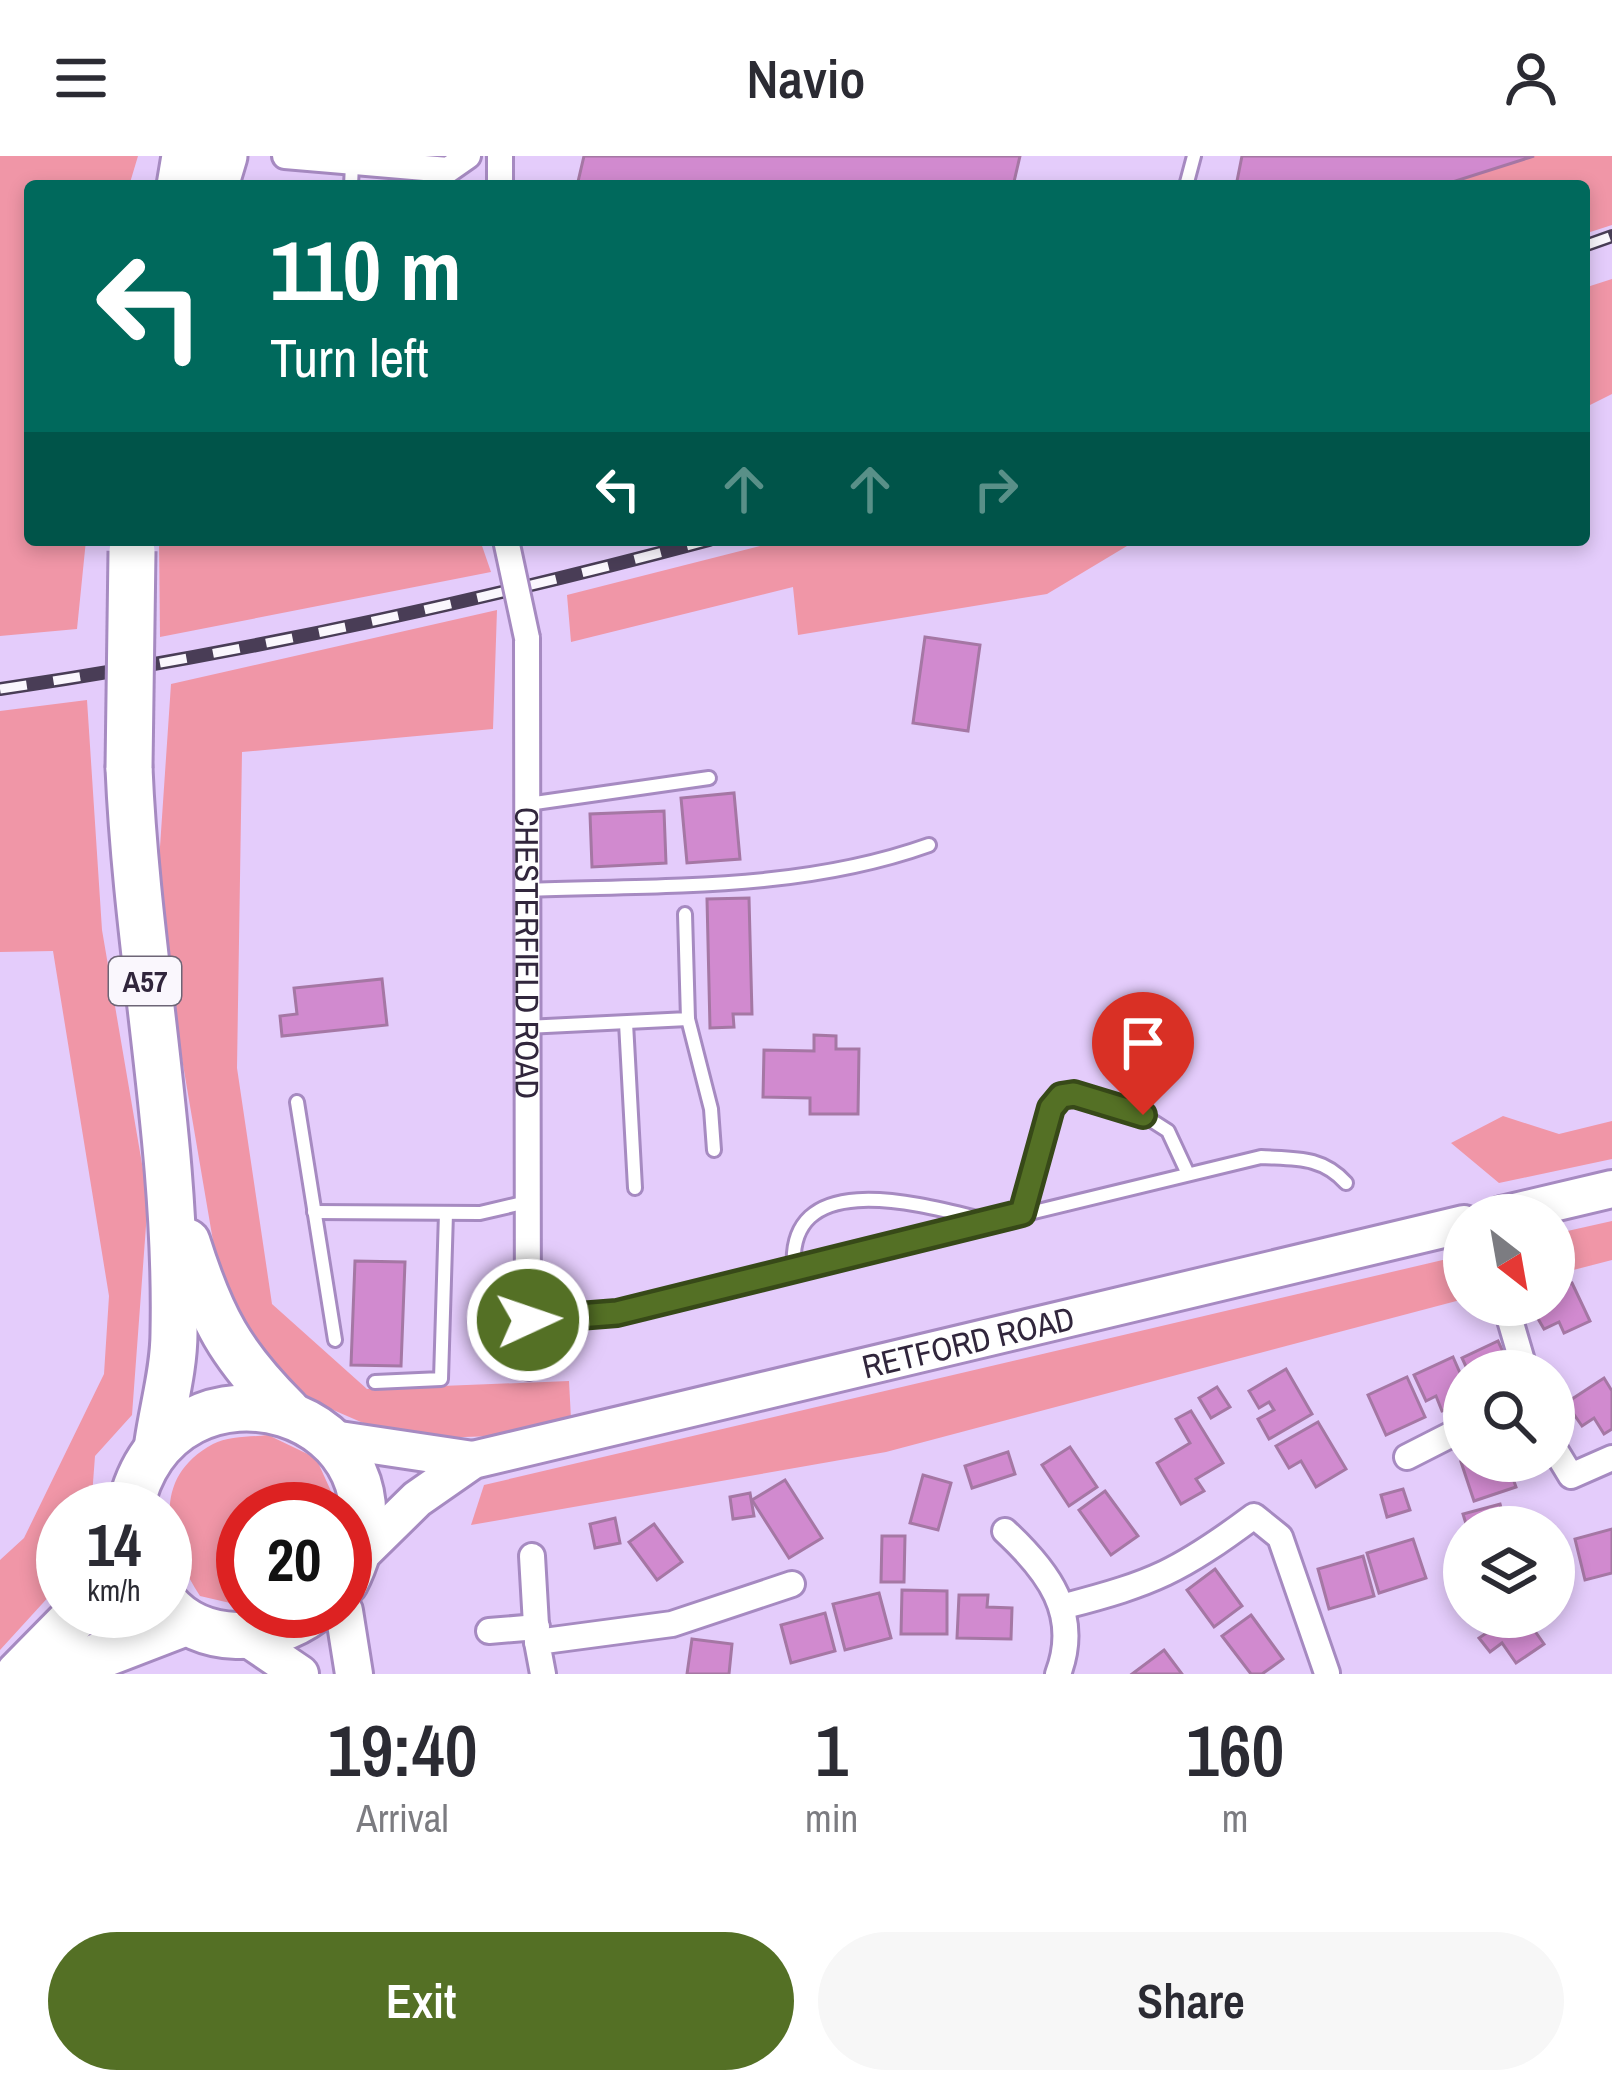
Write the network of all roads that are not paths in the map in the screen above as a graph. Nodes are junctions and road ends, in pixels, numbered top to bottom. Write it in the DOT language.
graph roads {
  1 [pos="285,156"];
  2 [pos="468,156"];
  3 [pos="351,175"];
  4 [pos="379,176"];
  5 [pos="133,546"];
  6 [pos="507,546"];
  7 [pos="709,778"];
  8 [pos="527,804"];
  9 [pos="929,845"];
  10 [pos="525,890"];
  11 [pos="685,914"];
  12 [pos="688,1019"];
  13 [pos="626,1023"];
  14 [pos="525,1028"];
  15 [pos="296,1102"];
  16 [pos="714,1150"];
  17 [pos="1188,1174"];
  18 [pos="1346,1183"];
  19 [pos="635,1188"];
  20 [pos="1612,1189"];
  21 [pos="171,1193"];
  22 [pos="1575,1198"];
  23 [pos="527,1202"];
  24 [pos="314,1212"];
  25 [pos="446,1213"];
  26 [pos="1022,1213"];
  27 [pos="986,1221"];
  28 [pos="1443,1229"];
  29 [pos="794,1269"];
  30 [pos="528,1320"];
  31 [pos="334,1340"];
  32 [pos="528,1367"];
  33 [pos="375,1382"];
  34 [pos="287,1411"];
  35 [pos="326,1438"];
  36 [pos="1443,1439"];
  37 [pos="158,1442"];
  38 [pos="1407,1457"];
  39 [pos="1612,1458"];
  40 [pos="473,1460"];
  41 [pos="1575,1474"];
  42 [pos="135,1482"];
  43 [pos="358,1482"];
  44 [pos="1005,1531"];
  45 [pos="372,1547"];
  46 [pos="532,1556"];
  47 [pos="792,1584"];
  48 [pos="1064,1606"];
  49 [pos="489,1631"];
  50 [pos="537,1634"];
  51 [pos="55,1638"];
  52 [pos="125,1638"];
  53 [pos="247,1638"];
  54 [pos="348,1638"];
  55 [pos="1327,1673"];
  56 [pos="20,1674"];
  57 [pos="52,1674"];
  58 [pos="300,1674"];
  59 [pos="354,1674"];
  60 [pos="543,1674"];
  61 [pos="1058,1674"];
  1 -- 3 [label="street"];
  2 -- 4 [label="street"];
  3 -- 4 [label="street"];
  5 -- 21 [label="highway, A57, bridge"];
  6 -- 8 [label="street, CHESTERFIELD ROAD, bridge"];
  7 -- 8 [label="lane"];
  8 -- 10 [label="street, CHESTERFIELD ROAD"];
  9 -- 10 [label="lane"];
  10 -- 14 [label="street, CHESTERFIELD ROAD"];
  11 -- 12 [label="lane"];
  12 -- 13 [label="lane"];
  12 -- 16 [label="lane"];
  13 -- 14 [label="lane"];
  13 -- 19 [label="lane"];
  14 -- 23 [label="street, CHESTERFIELD ROAD"];
  15 -- 24 [label="lane"];
  17 -- 18 [label="lane"];
  17 -- 26 [label="lane"];
  17 -- 26 [label="lane"];
  20 -- 22 [label="main road"];
  21 -- 34 [label="highway, A57"];
  21 -- 37 [label="highway, A57"];
  23 -- 25 [label="lane"];
  23 -- 30 [label="street, CHESTERFIELD ROAD"];
  24 -- 25 [label="lane"];
  24 -- 31 [label="lane"];
  25 -- 33 [label="lane"];
  26 -- 27 [label="lane"];
  27 -- 29 [label="lane"];
  27 -- 29 [label="lane"];
  28 -- 40 [label="main road, RETFORD ROAD"];
  29 -- 30 [label="lane"];
  30 -- 32 [label="street, CHESTERFIELD ROAD"];
  34 -- 35 [label="highway, A57"];
  34 -- 37 [label="highway"];
  35 -- 40 [label="main road, RETFORD ROAD"];
  35 -- 43 [label="highway, A57"];
  36 -- 38 [label="street"];
  37 -- 42 [label="highway, A57"];
  39 -- 41 [label="street"];
  40 -- 45 [label="main road, RETFORD ROAD"];
  44 -- 48 [label="street"];
  46 -- 50 [label="street"];
  47 -- 50 [label="street"];
  48 -- 55 [label="street"];
  48 -- 61 [label="street"];
  49 -- 50 [label="street"];
  50 -- 60 [label="street"];
  51 -- 56 [label="highway"];
  52 -- 57 [label="highway"];
  53 -- 58 [label="main road"];
  54 -- 59 [label="main road"];
}
